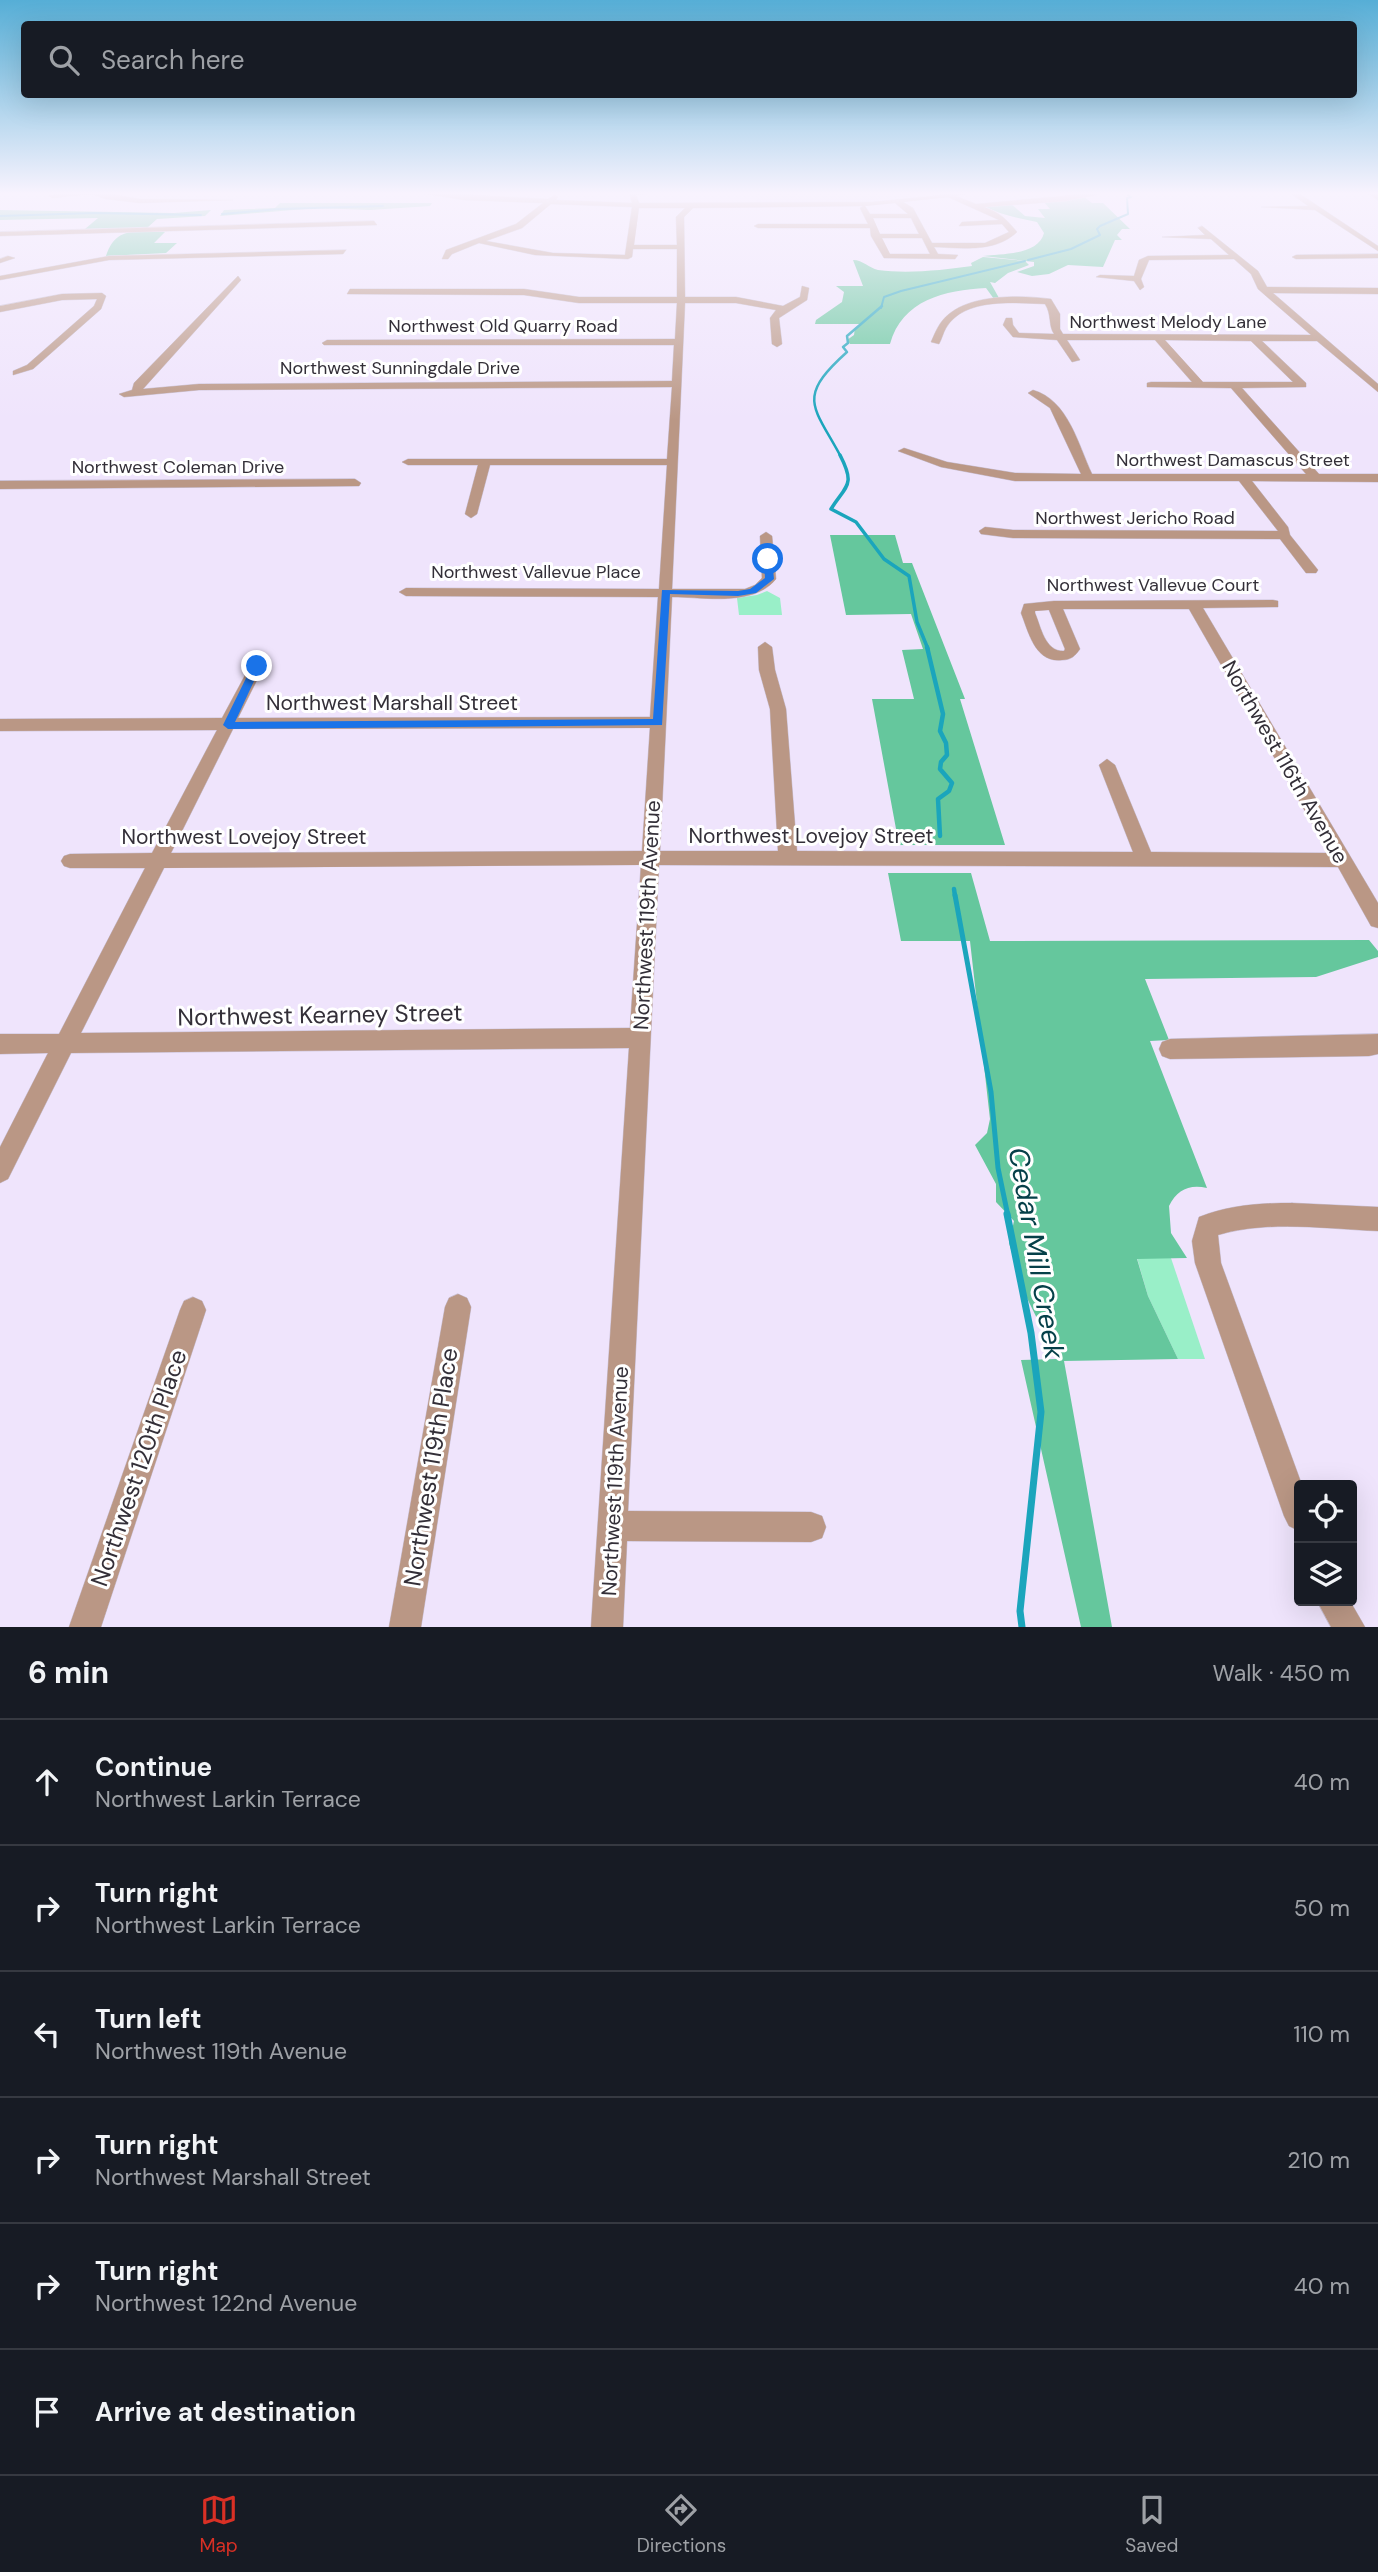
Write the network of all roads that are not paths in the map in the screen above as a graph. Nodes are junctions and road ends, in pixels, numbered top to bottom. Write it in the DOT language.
graph roads {
  1 [pos="51,268"];
  2 [pos="681,268"];
  3 [pos="1141,268"];
  4 [pos="1248,268"];
  5 [pos="1100,277"];
  6 [pos="0,278"];
  7 [pos="238,278"];
  8 [pos="805,288"];
  9 [pos="1265,290"];
  10 [pos="1378,291"];
  11 [pos="350,292"];
  12 [pos="682,301"];
  13 [pos="0,309"];
  14 [pos="784,309"];
  15 [pos="1009,320"];
  16 [pos="1061,338"];
  17 [pos="1255,338"];
  18 [pos="1319,338"];
  19 [pos="1159,339"];
  20 [pos="680,342"];
  21 [pos="936,342"];
  22 [pos="327,343"];
  23 [pos="777,344"];
  24 [pos="1075,360"];
  25 [pos="4,377"];
  26 [pos="677,384"];
  27 [pos="1151,385"];
  28 [pos="1199,385"];
  29 [pos="1234,385"];
  30 [pos="1378,389"];
  31 [pos="137,392"];
  32 [pos="1033,393"];
  33 [pos="124,394"];
  34 [pos="904,451"];
  35 [pos="408,462"];
  36 [pos="485,462"];
  37 [pos="673,462"];
  38 [pos="1088,477"];
  39 [pos="1243,478"];
  40 [pos="1316,478"];
  41 [pos="1378,478"];
  42 [pos="355,483"];
  43 [pos="0,485"];
  44 [pos="471,514"];
  45 [pos="985,531"];
  46 [pos="1284,535"];
  47 [pos="766,536"];
  48 [pos="1311,570"];
  49 [pos="406,592"];
  50 [pos="665,592"];
  51 [pos="1193,604"];
  52 [pos="1273,604"];
  53 [pos="1054,605"];
  54 [pos="765,648"];
  55 [pos="257,666"];
  56 [pos="658,722"];
  57 [pos="0,725"];
  58 [pos="228,725"];
  59 [pos="1107,765"];
  60 [pos="650,858"];
  61 [pos="1144,858"];
  62 [pos="788,859"];
  63 [pos="157,860"];
  64 [pos="1342,860"];
  65 [pos="70,861"];
  66 [pos="1378,920"];
  67 [pos="640,1038"];
  68 [pos="0,1044"];
  69 [pos="65,1044"];
  70 [pos="1378,1044"];
  71 [pos="1170,1049"];
  72 [pos="0,1171"];
  73 [pos="1378,1219"];
  74 [pos="458,1307"];
  75 [pos="193,1310"];
  76 [pos="1294,1502"];
  77 [pos="613,1526"];
  78 [pos="811,1527"];
  79 [pos="1335,1606"];
  80 [pos="85,1627"];
  81 [pos="405,1627"];
  82 [pos="607,1627"];
  83 [pos="1349,1627"];
  1 -- 6 [label="street"];
  2 -- 12 [label="street, Northwest 119th Avenue"];
  3 -- 5 [label="street"];
  4 -- 9 [label="street"];
  7 -- 31 [label="street"];
  8 -- 14 [label="street"];
  9 -- 10 [label="street"];
  9 -- 18 [label="street"];
  11 -- 12 [label="street"];
  12 -- 14 [label="street"];
  12 -- 20 [label="street, Northwest 119th Avenue"];
  13 -- 25 [label="street"];
  14 -- 23 [label="street"];
  15 -- 16 [label="street, Northwest Melody Lane"];
  16 -- 19 [label="street, Northwest Melody Lane"];
  16 -- 21 [label="street"];
  16 -- 24 [label="street"];
  17 -- 18 [label="street, Northwest Melody Lane"];
  17 -- 19 [label="street, Northwest Melody Lane"];
  17 -- 29 [label="street"];
  18 -- 30 [label="street"];
  19 -- 28 [label="street"];
  20 -- 22 [label="street, Northwest Old Quarry Road"];
  20 -- 26 [label="street, Northwest 119th Avenue"];
  26 -- 31 [label="street, Northwest Sunningdale Drive"];
  26 -- 37 [label="street, Northwest 119th Avenue"];
  27 -- 28 [label="street"];
  28 -- 29 [label="street"];
  29 -- 40 [label="street"];
  31 -- 33 [label="street, Northwest Sunningdale Drive"];
  32 -- 38 [label="street, Northwest Damascus Street"];
  34 -- 38 [label="street, Northwest Damascus Street"];
  35 -- 36 [label="street"];
  36 -- 37 [label="street"];
  36 -- 44 [label="street"];
  37 -- 50 [label="street, Northwest 119th Avenue"];
  38 -- 39 [label="street, Northwest Damascus Street"];
  39 -- 40 [label="street, Northwest Damascus Street"];
  39 -- 46 [label="street, Northwest Jericho Road"];
  40 -- 41 [label="street, Northwest Damascus Street"];
  42 -- 43 [label="street, Northwest Coleman Drive"];
  45 -- 46 [label="street, Northwest Jericho Road"];
  46 -- 48 [label="street, Northwest Jericho Road"];
  47 -- 50 [label="street, Northwest Vallevue Place"];
  49 -- 50 [label="street, Northwest Vallevue Place"];
  50 -- 56 [label="street, Northwest 119th Avenue"];
  51 -- 52 [label="street, Northwest Vallevue Court"];
  51 -- 53 [label="street, Northwest Vallevue Court"];
  51 -- 64 [label="street, Northwest 116th Avenue"];
  53 -- 53 [label="street, Northwest Vallevue Court"];
  54 -- 62 [label="street"];
  55 -- 58 [label="street"];
  56 -- 58 [label="street, Northwest Marshall Street"];
  56 -- 60 [label="street, Northwest 119th Avenue"];
  57 -- 58 [label="street, Northwest Marshall Street"];
  58 -- 63 [label="street"];
  59 -- 61 [label="street"];
  60 -- 62 [label="street, Northwest Lovejoy Street"];
  60 -- 63 [label="street, Northwest Lovejoy Street"];
  60 -- 67 [label="street, Northwest 119th Avenue"];
  61 -- 62 [label="street, Northwest Lovejoy Street"];
  61 -- 64 [label="street, Northwest Lovejoy Street"];
  63 -- 65 [label="street, Northwest Lovejoy Street"];
  63 -- 69 [label="street"];
  64 -- 66 [label="street, Northwest 116th Avenue"];
  67 -- 69 [label="street, Northwest Kearney Street"];
  67 -- 77 [label="street, Northwest 119th Avenue"];
  68 -- 69 [label="street, Northwest Kearney Street"];
  69 -- 72 [label="street"];
  70 -- 71 [label="street"];
  73 -- 76 [label="street"];
  74 -- 81 [label="street, Northwest 119th Place"];
  75 -- 80 [label="street, Northwest 120th Place"];
  77 -- 78 [label="street"];
  77 -- 82 [label="street, Northwest 119th Avenue"];
  79 -- 83 [label="street"];
}
